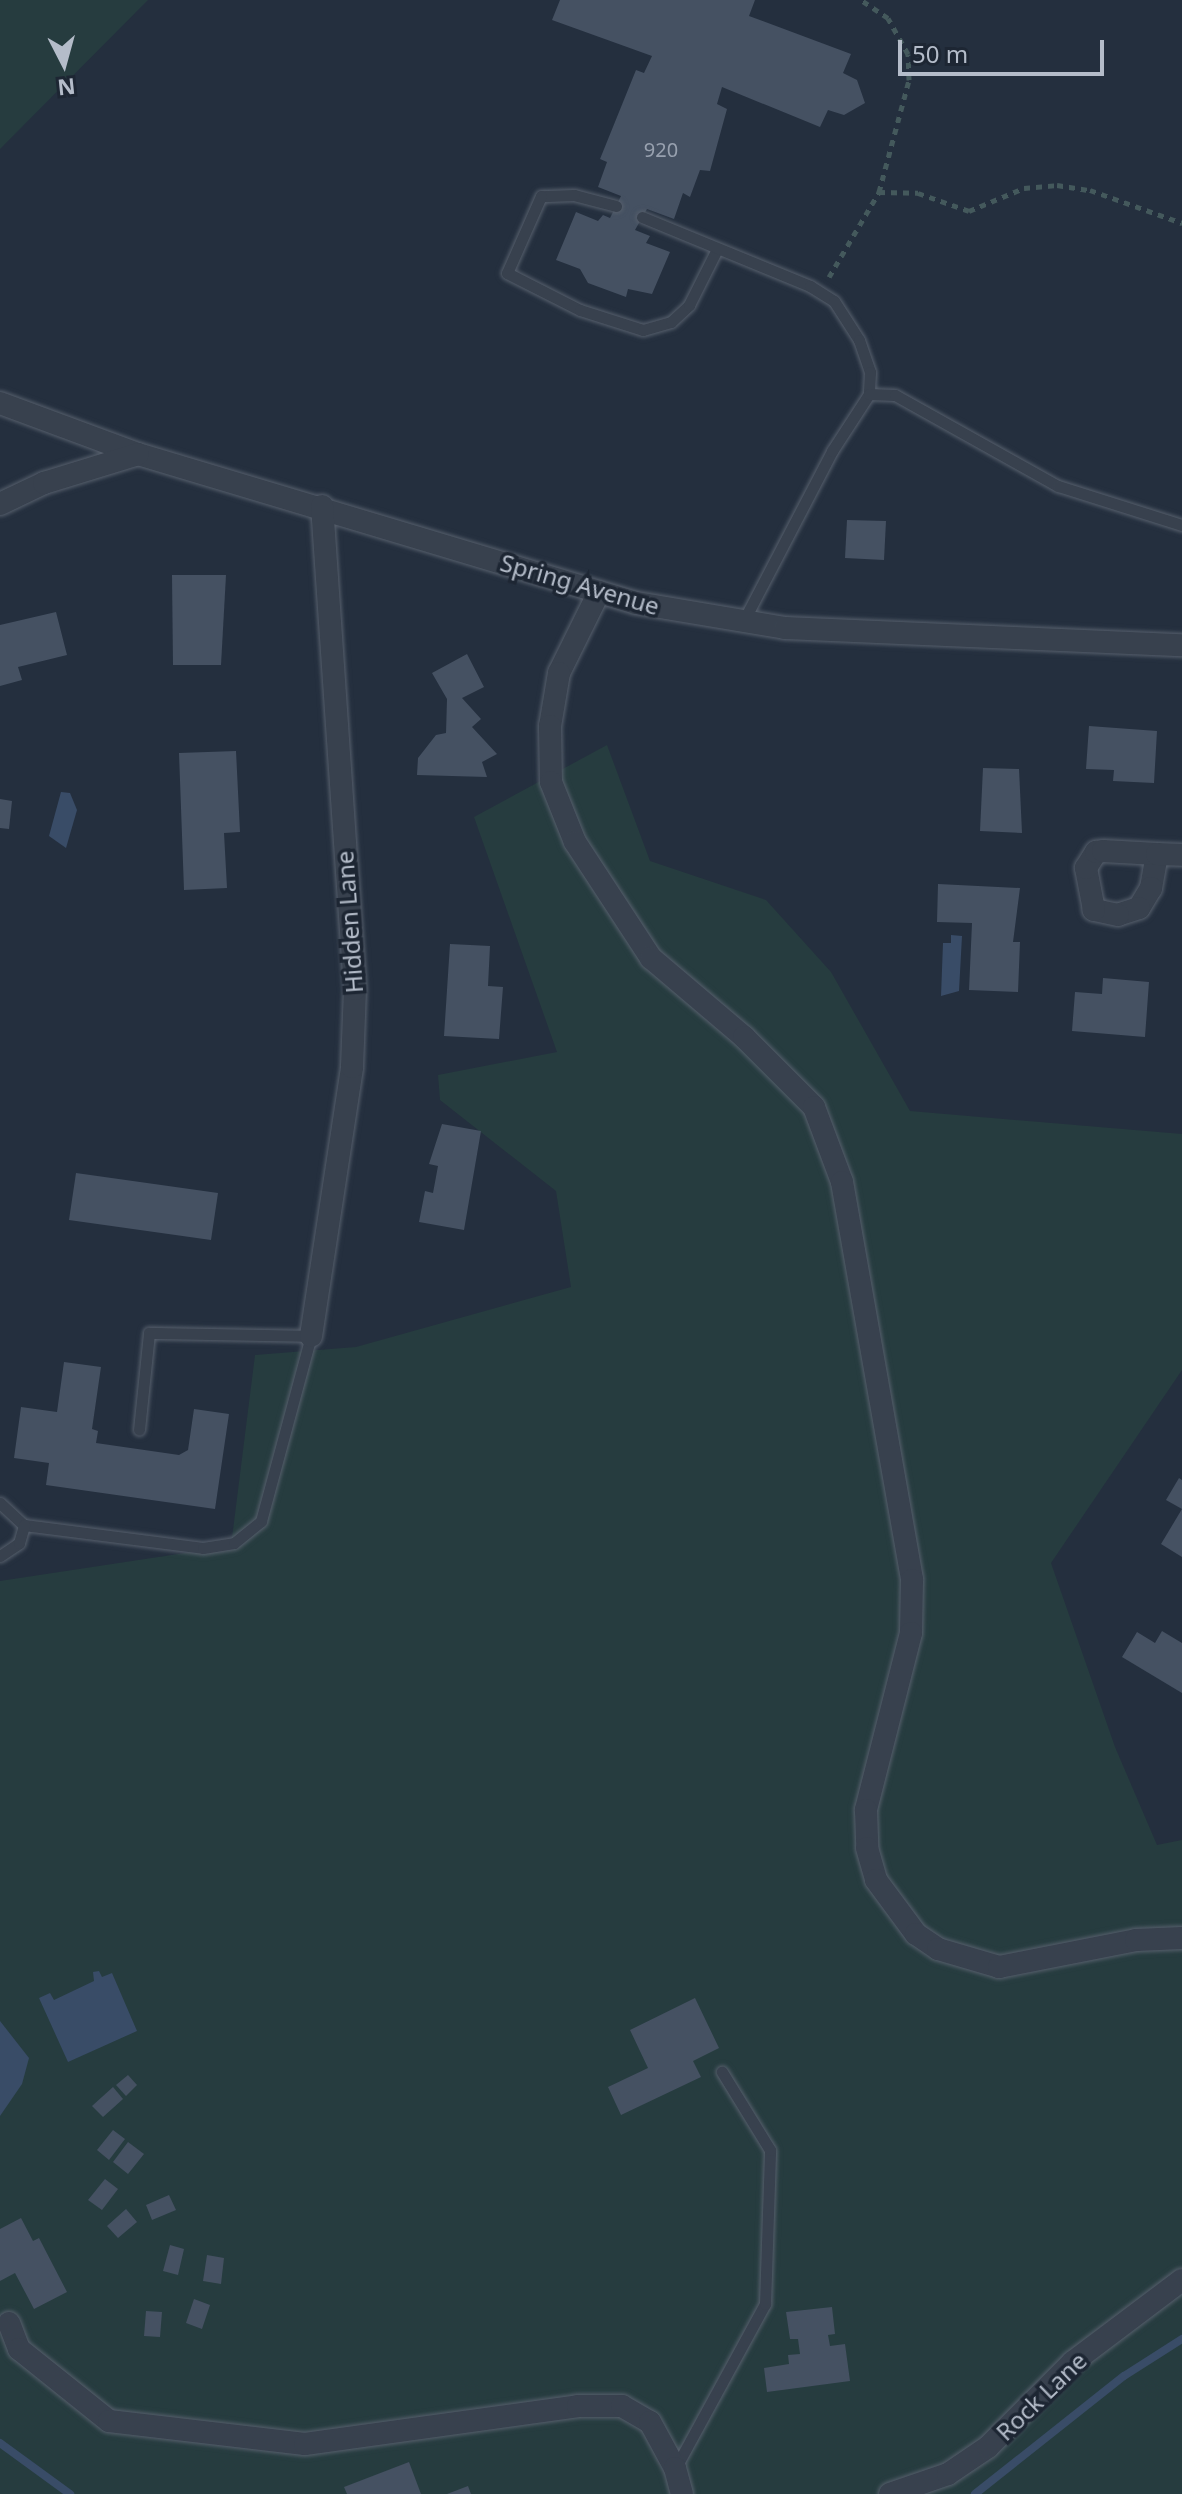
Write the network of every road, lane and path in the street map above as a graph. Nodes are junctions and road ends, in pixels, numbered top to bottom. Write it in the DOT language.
graph roads {
  1 [pos="861,0"];
  2 [pos="879,192"];
  3 [pos="616,206"];
  4 [pos="642,217"];
  5 [pos="1182,223"];
  6 [pos="717,249"];
  7 [pos="819,291"];
  8 [pos="869,394"];
  9 [pos="0,403"];
  10 [pos="138,454"];
  11 [pos="0,504"];
  12 [pos="322,506"];
  13 [pos="1182,525"];
  14 [pos="599,592"];
  15 [pos="743,623"];
  16 [pos="1182,645"];
  17 [pos="1157,854"];
  18 [pos="1182,855"];
  19 [pos="311,1336"];
  20 [pos="139,1429"];
  21 [pos="0,1503"];
  22 [pos="24,1525"];
  23 [pos="0,1556"];
  24 [pos="1182,1938"];
  25 [pos="722,2072"];
  26 [pos="1182,2280"];
  27 [pos="9,2323"];
  28 [pos="675,2468"];
  29 [pos="682,2494"];
  30 [pos="890,2494"];
  1 -- 2 [label="path"];
  2 -- 5 [label="path"];
  2 -- 7 [label="path"];
  3 -- 6 [label="lane"];
  4 -- 6 [label="lane"];
  6 -- 7 [label="lane"];
  7 -- 8 [label="lane"];
  8 -- 13 [label="lane"];
  8 -- 15 [label="lane"];
  9 -- 10 [label="street, Spring Avenue"];
  10 -- 11 [label="street"];
  10 -- 12 [label="street, Spring Avenue"];
  12 -- 14 [label="street, Spring Avenue"];
  12 -- 19 [label="street, Hidden Lane"];
  14 -- 15 [label="street, Spring Avenue"];
  14 -- 24 [label="street"];
  15 -- 16 [label="street, Spring Avenue"];
  17 -- 18 [label="street"];
  19 -- 20 [label="lane"];
  19 -- 22 [label="lane"];
  21 -- 22 [label="lane"];
  22 -- 23 [label="lane"];
  25 -- 28 [label="lane"];
  26 -- 30 [label="street, Rock Lane"];
  27 -- 28 [label="street"];
  28 -- 29 [label="street"];
}
